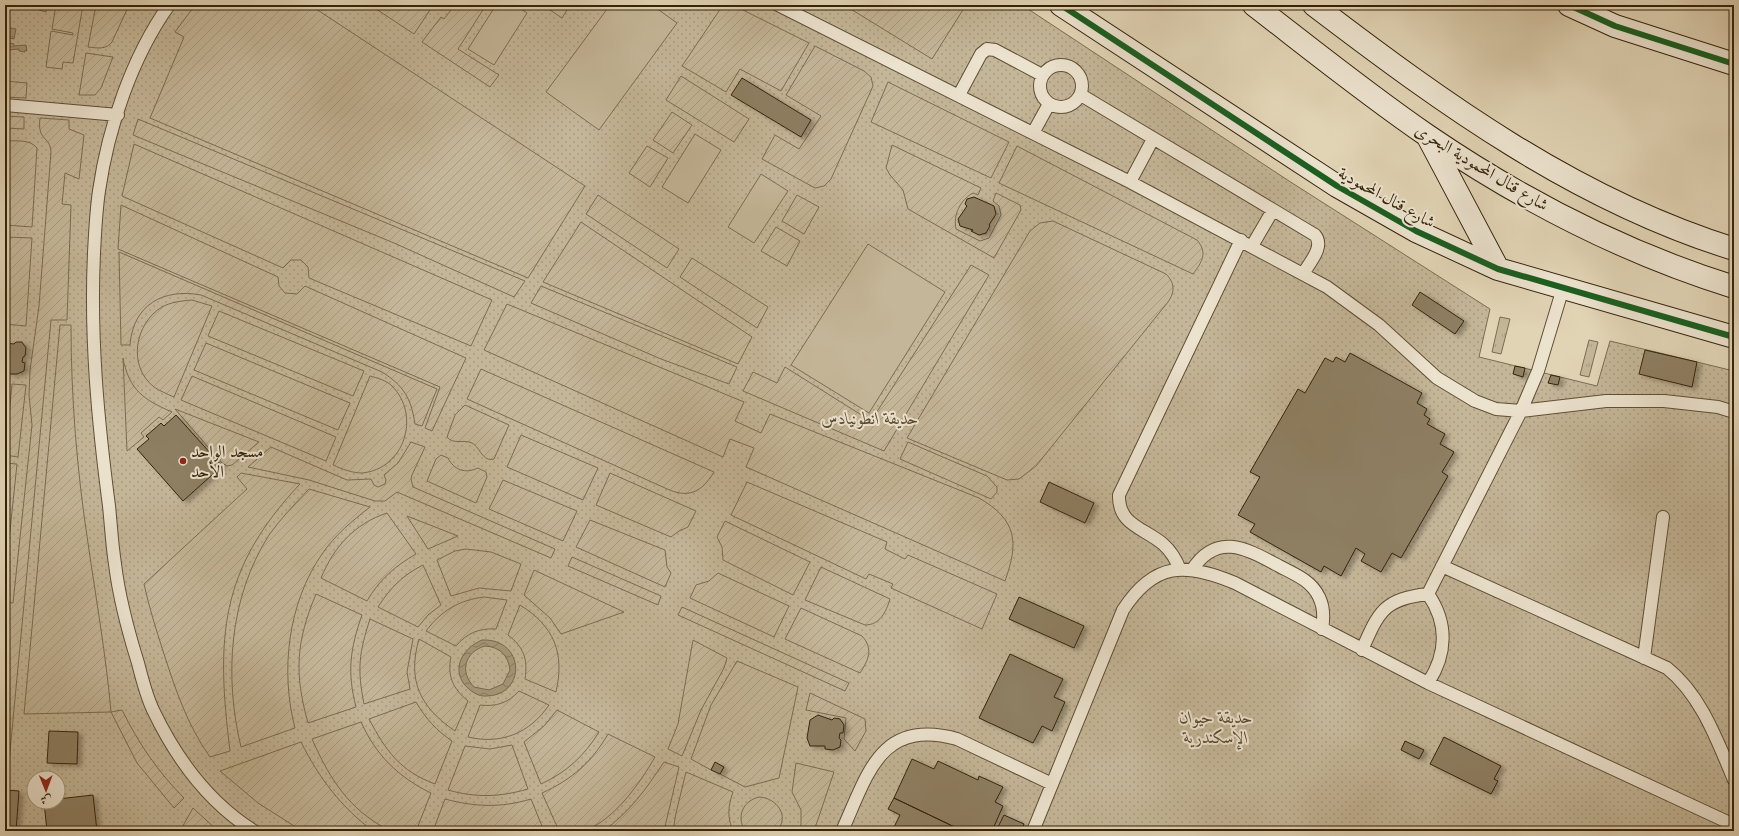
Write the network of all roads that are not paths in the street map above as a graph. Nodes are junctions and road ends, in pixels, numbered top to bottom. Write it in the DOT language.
graph roads {
  1 [pos="169,5"];
  2 [pos="778,5"];
  3 [pos="1061,5"];
  4 [pos="1254,5"];
  5 [pos="1314,5"];
  6 [pos="1569,5"];
  7 [pos="1734,64"];
  8 [pos="1042,75"];
  9 [pos="959,95"];
  10 [pos="1080,95"];
  11 [pos="1049,104"];
  12 [pos="5,105"];
  13 [pos="118,115"];
  14 [pos="1033,133"];
  15 [pos="1427,136"];
  16 [pos="1154,139"];
  17 [pos="1130,182"];
  18 [pos="1274,210"];
  19 [pos="1241,240"];
  20 [pos="1252,246"];
  21 [pos="1734,249"];
  22 [pos="1498,269"];
  23 [pos="1303,274"];
  24 [pos="1734,287"];
  25 [pos="1563,288"];
  26 [pos="1734,337"];
  27 [pos="1521,411"];
  28 [pos="1734,412"];
  29 [pos="1663,517"];
  30 [pos="1442,566"];
  31 [pos="1186,570"];
  32 [pos="1428,594"];
  33 [pos="1322,629"];
  34 [pos="1362,650"];
  35 [pos="1644,658"];
  36 [pos="1428,683"];
  37 [pos="1734,780"];
  38 [pos="1052,784"];
  39 [pos="1734,826"];
  40 [pos="254,831"];
  41 [pos="842,831"];
  42 [pos="1033,831"];
  1 -- 13 [label="lane"];
  2 -- 9 [label="lane"];
  3 -- 22 [label="main road, شارع قنال المحمودية"];
  4 -- 15 [label="main road, شارع قنال المحمودية البحرى"];
  5 -- 21 [label="main road, شارع قنال المحمودية البحرى"];
  6 -- 7 [label="main road"];
  8 -- 9 [label="lane"];
  8 -- 10 [label="lane"];
  8 -- 11 [label="lane"];
  9 -- 14 [label="lane"];
  10 -- 11 [label="lane"];
  10 -- 16 [label="lane"];
  11 -- 14 [label="lane"];
  12 -- 13 [label="lane"];
  13 -- 40 [label="lane"];
  14 -- 17 [label="lane"];
  15 -- 22 [label="main road"];
  15 -- 24 [label="main road, شارع قنال المحمودية البحرى"];
  16 -- 17 [label="lane"];
  16 -- 18 [label="lane"];
  17 -- 19 [label="lane"];
  18 -- 20 [label="lane"];
  18 -- 23 [label="lane"];
  19 -- 20 [label="lane"];
  19 -- 31 [label="lane"];
  20 -- 23 [label="lane"];
  22 -- 25 [label="main road, شارع قنال المحمودية"];
  23 -- 27 [label="lane"];
  25 -- 26 [label="main road, شارع قنال المحمودية"];
  25 -- 27 [label="lane"];
  27 -- 28 [label="lane"];
  27 -- 30 [label="lane"];
  29 -- 35 [label="lane"];
  30 -- 32 [label="lane"];
  30 -- 35 [label="lane"];
  31 -- 33 [label="lane"];
  31 -- 33 [label="lane"];
  31 -- 38 [label="lane"];
  32 -- 34 [label="lane"];
  32 -- 36 [label="lane"];
  33 -- 34 [label="lane"];
  34 -- 36 [label="lane"];
  35 -- 37 [label="lane"];
  36 -- 39 [label="lane"];
  38 -- 41 [label="lane"];
  38 -- 42 [label="lane"];
}
